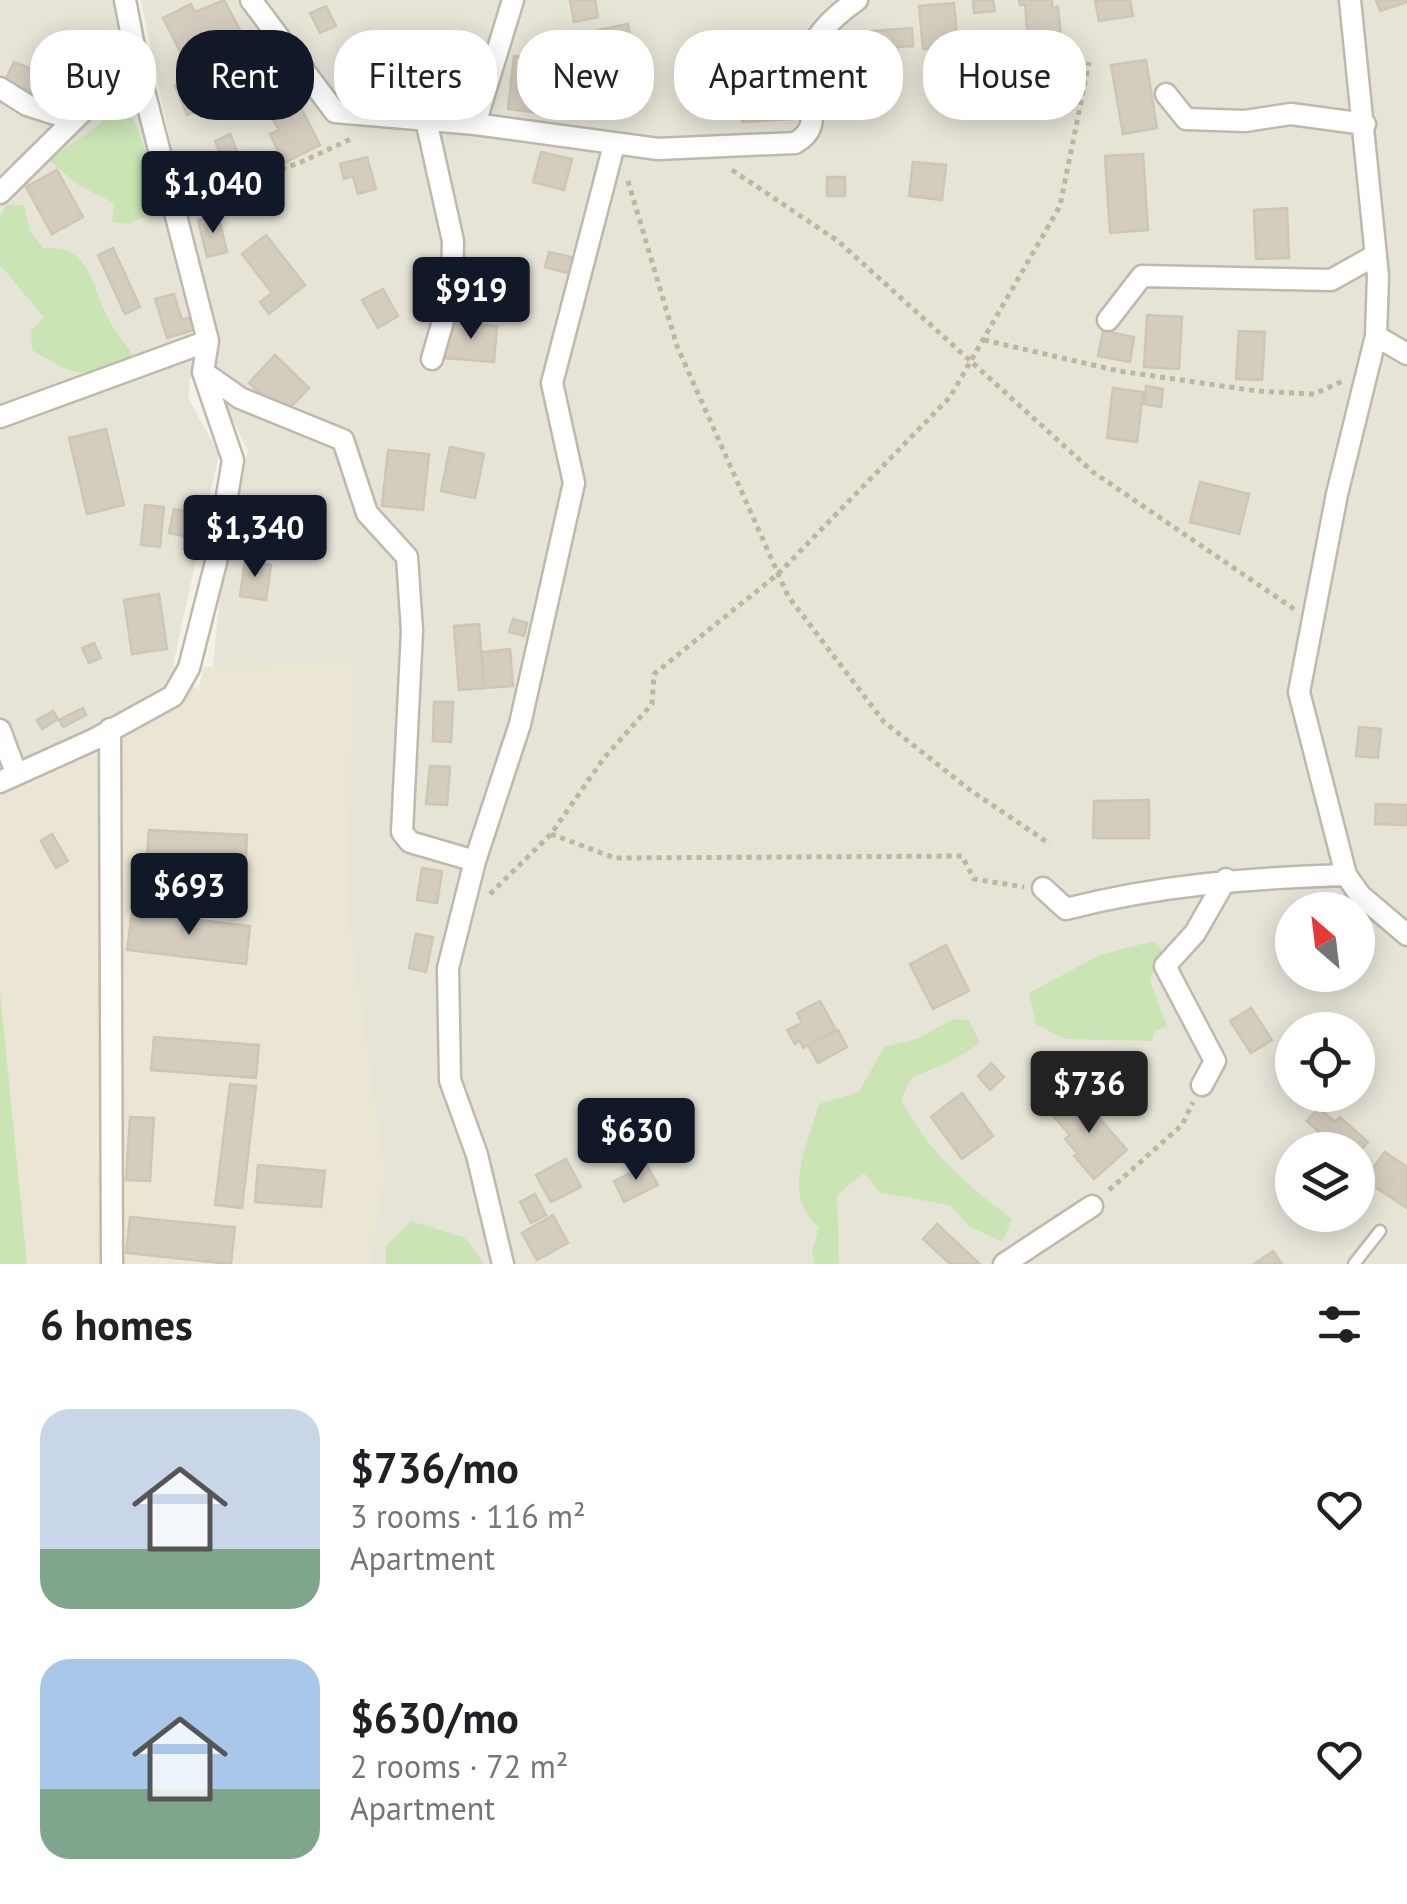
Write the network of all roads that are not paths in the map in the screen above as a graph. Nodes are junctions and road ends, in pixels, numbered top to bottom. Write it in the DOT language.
graph roads {
  1 [pos="125,0"];
  2 [pos="250,0"];
  3 [pos="512,0"];
  4 [pos="858,0"];
  5 [pos="1350,0"];
  6 [pos="131,30"];
  7 [pos="0,88"];
  8 [pos="1166,94"];
  9 [pos="30,106"];
  10 [pos="334,109"];
  11 [pos="74,120"];
  12 [pos="152,120"];
  13 [pos="426,120"];
  14 [pos="476,124"];
  15 [pos="1365,124"];
  16 [pos="614,145"];
  17 [pos="0,193"];
  18 [pos="1376,254"];
  19 [pos="1108,320"];
  20 [pos="1376,336"];
  21 [pos="208,342"];
  22 [pos="1407,354"];
  23 [pos="432,359"];
  24 [pos="203,372"];
  25 [pos="0,416"];
  26 [pos="110,729"];
  27 [pos="0,730"];
  28 [pos="8,777"];
  29 [pos="475,861"];
  30 [pos="1346,875"];
  31 [pos="1226,879"];
  32 [pos="1042,888"];
  33 [pos="1407,935"];
  34 [pos="1202,1085"];
  35 [pos="1092,1206"];
  36 [pos="1380,1231"];
  37 [pos="112,1264"];
  38 [pos="503,1264"];
  39 [pos="1004,1264"];
  40 [pos="1354,1264"];
  1 -- 6 [label="street"];
  2 -- 10 [label="street"];
  3 -- 14 [label="street"];
  4 -- 16 [label="street"];
  5 -- 15 [label="street"];
  7 -- 9 [label="street"];
  8 -- 15 [label="street"];
  11 -- 17 [label="street"];
  12 -- 21 [label="street"];
  13 -- 14 [label="street"];
  13 -- 23 [label="street"];
  14 -- 16 [label="street"];
  15 -- 18 [label="street"];
  16 -- 29 [label="street"];
  18 -- 19 [label="street"];
  18 -- 20 [label="street"];
  20 -- 22 [label="street"];
  20 -- 30 [label="street"];
  21 -- 24 [label="street"];
  21 -- 25 [label="street"];
  24 -- 26 [label="street"];
  24 -- 29 [label="street"];
  26 -- 28 [label="street"];
  26 -- 37 [label="street"];
  27 -- 28 [label="street"];
  29 -- 38 [label="street"];
  30 -- 31 [label="street"];
  30 -- 33 [label="street"];
  31 -- 32 [label="street"];
  31 -- 34 [label="street"];
  35 -- 39 [label="street"];
  36 -- 40 [label="lane"];
}
